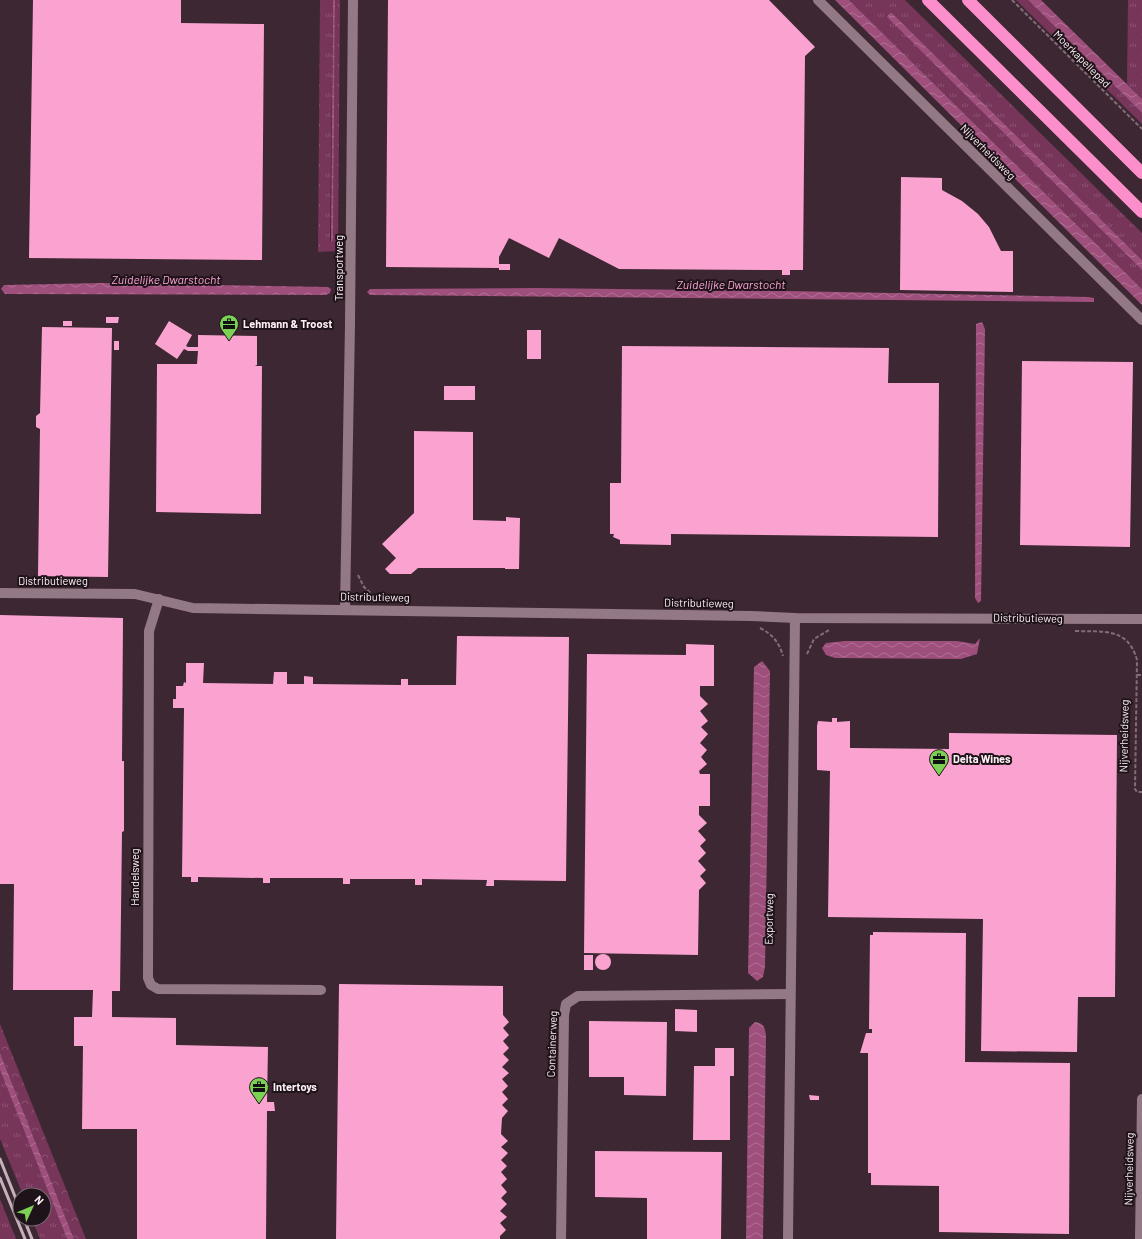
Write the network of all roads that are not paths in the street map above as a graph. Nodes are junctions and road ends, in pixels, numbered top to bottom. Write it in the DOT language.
graph roads {
  1 [pos="353,0"];
  2 [pos="818,0"];
  3 [pos="928,0"];
  4 [pos="968,0"];
  5 [pos="1142,172"];
  6 [pos="1142,212"];
  7 [pos="1142,320"];
  8 [pos="0,593"];
  9 [pos="159,599"];
  10 [pos="345,609"];
  11 [pos="795,618"];
  12 [pos="1142,619"];
  13 [pos="321,990"];
  14 [pos="790,994"];
  15 [pos="1142,1099"];
  16 [pos="561,1239"];
  17 [pos="788,1239"];
  18 [pos="1140,1239"];
  1 -- 10 [label="street, Transportweg"];
  2 -- 7 [label="street, Nijverheidsweg"];
  3 -- 6 [label="highway"];
  4 -- 5 [label="highway"];
  8 -- 9 [label="street, Distributieweg"];
  9 -- 10 [label="street, Distributieweg"];
  9 -- 13 [label="street, Handelsweg"];
  10 -- 11 [label="street, Distributieweg"];
  11 -- 12 [label="street, Distributieweg"];
  11 -- 14 [label="street, Exportweg"];
  14 -- 16 [label="street, Containerweg"];
  14 -- 17 [label="street, Exportweg"];
  15 -- 18 [label="street, Nijverheidsweg"];
}
